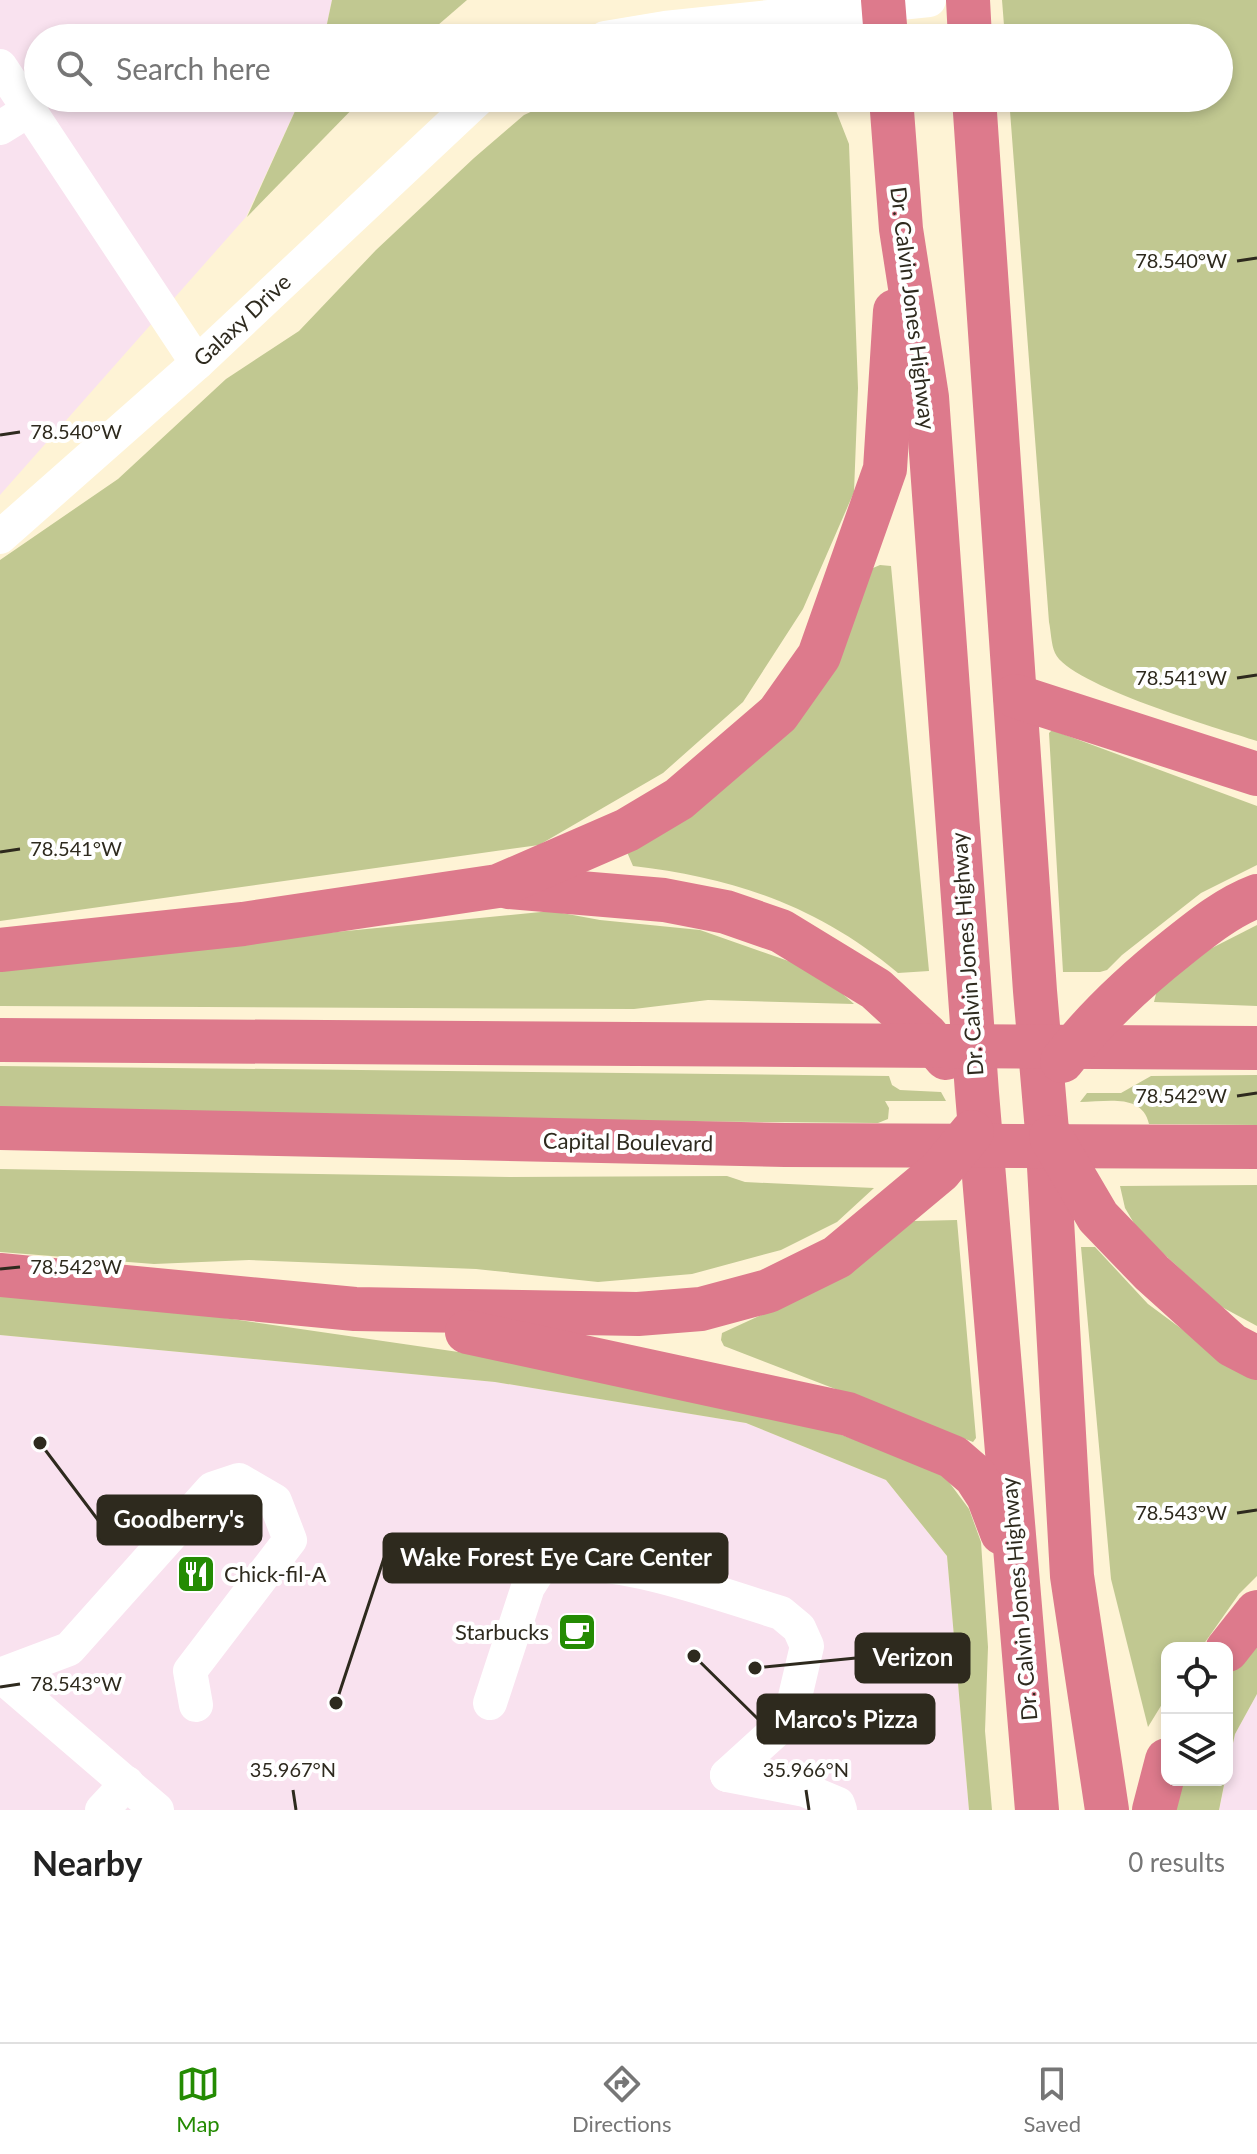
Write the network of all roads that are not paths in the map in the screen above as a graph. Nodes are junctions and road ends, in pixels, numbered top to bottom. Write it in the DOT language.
graph roads {
  1 [pos="929,0"];
  2 [pos="968,0"];
  3 [pos="884,14"];
  4 [pos="728,24"];
  5 [pos="969,24"];
  6 [pos="0,66"];
  7 [pos="24,102"];
  8 [pos="26,112"];
  9 [pos="30,112"];
  10 [pos="464,112"];
  11 [pos="892,112"];
  12 [pos="975,112"];
  13 [pos="0,128"];
  14 [pos="901,229"];
  15 [pos="197,363"];
  16 [pos="0,537"];
  17 [pos="1015,696"];
  18 [pos="1257,774"];
  19 [pos="498,886"];
  20 [pos="1257,896"];
  21 [pos="0,950"];
  22 [pos="971,991"];
  23 [pos="1035,991"];
  24 [pos="0,1040"];
  25 [pos="1257,1048"];
  26 [pos="1009,1059"];
  27 [pos="1012,1113"];
  28 [pos="0,1128"];
  29 [pos="1257,1147"];
  30 [pos="0,1275"];
  31 [pos="355,1309"];
  32 [pos="1257,1358"];
  33 [pos="1257,1612"];
  34 [pos="1020,1615"];
  35 [pos="1233,1642"];
  36 [pos="0,1675"];
  37 [pos="490,1703"];
  38 [pos="196,1705"];
  39 [pos="127,1783"];
  40 [pos="1161,1783"];
  41 [pos="102,1810"];
  42 [pos="157,1810"];
  43 [pos="840,1810"];
  44 [pos="1037,1810"];
  45 [pos="1107,1810"];
  46 [pos="1154,1810"];
  1 -- 3 [label="street"];
  2 -- 5 [label="highway"];
  3 -- 4 [label="street"];
  6 -- 7 [label="street"];
  8 -- 13 [label="street"];
  9 -- 15 [label="street"];
  10 -- 15 [label="street, Galaxy Drive"];
  11 -- 14 [label="highway, Dr. Calvin Jones Highway"];
  12 -- 17 [label="highway"];
  14 -- 19 [label="highway"];
  14 -- 22 [label="highway, Dr. Calvin Jones Highway"];
  15 -- 16 [label="street, Galaxy Drive"];
  17 -- 18 [label="highway"];
  17 -- 23 [label="highway"];
  19 -- 21 [label="highway"];
  19 -- 27 [label="highway"];
  20 -- 27 [label="highway"];
  22 -- 26 [label="highway"];
  22 -- 27 [label="highway, Dr. Calvin Jones Highway"];
  23 -- 26 [label="highway"];
  23 -- 27 [label="highway"];
  24 -- 25 [label="highway"];
  26 -- 27 [label="highway"];
  27 -- 31 [label="highway"];
  27 -- 32 [label="highway"];
  27 -- 34 [label="highway, Dr. Calvin Jones Highway"];
  27 -- 45 [label="highway"];
  28 -- 29 [label="highway, Capital Boulevard"];
  30 -- 31 [label="highway"];
  31 -- 34 [label="highway"];
  33 -- 35 [label="highway"];
  34 -- 44 [label="highway, Dr. Calvin Jones Highway"];
  36 -- 38 [label="street"];
  36 -- 39 [label="street"];
  37 -- 43 [label="street"];
  39 -- 41 [label="street"];
  39 -- 42 [label="street"];
  40 -- 46 [label="highway"];
}
